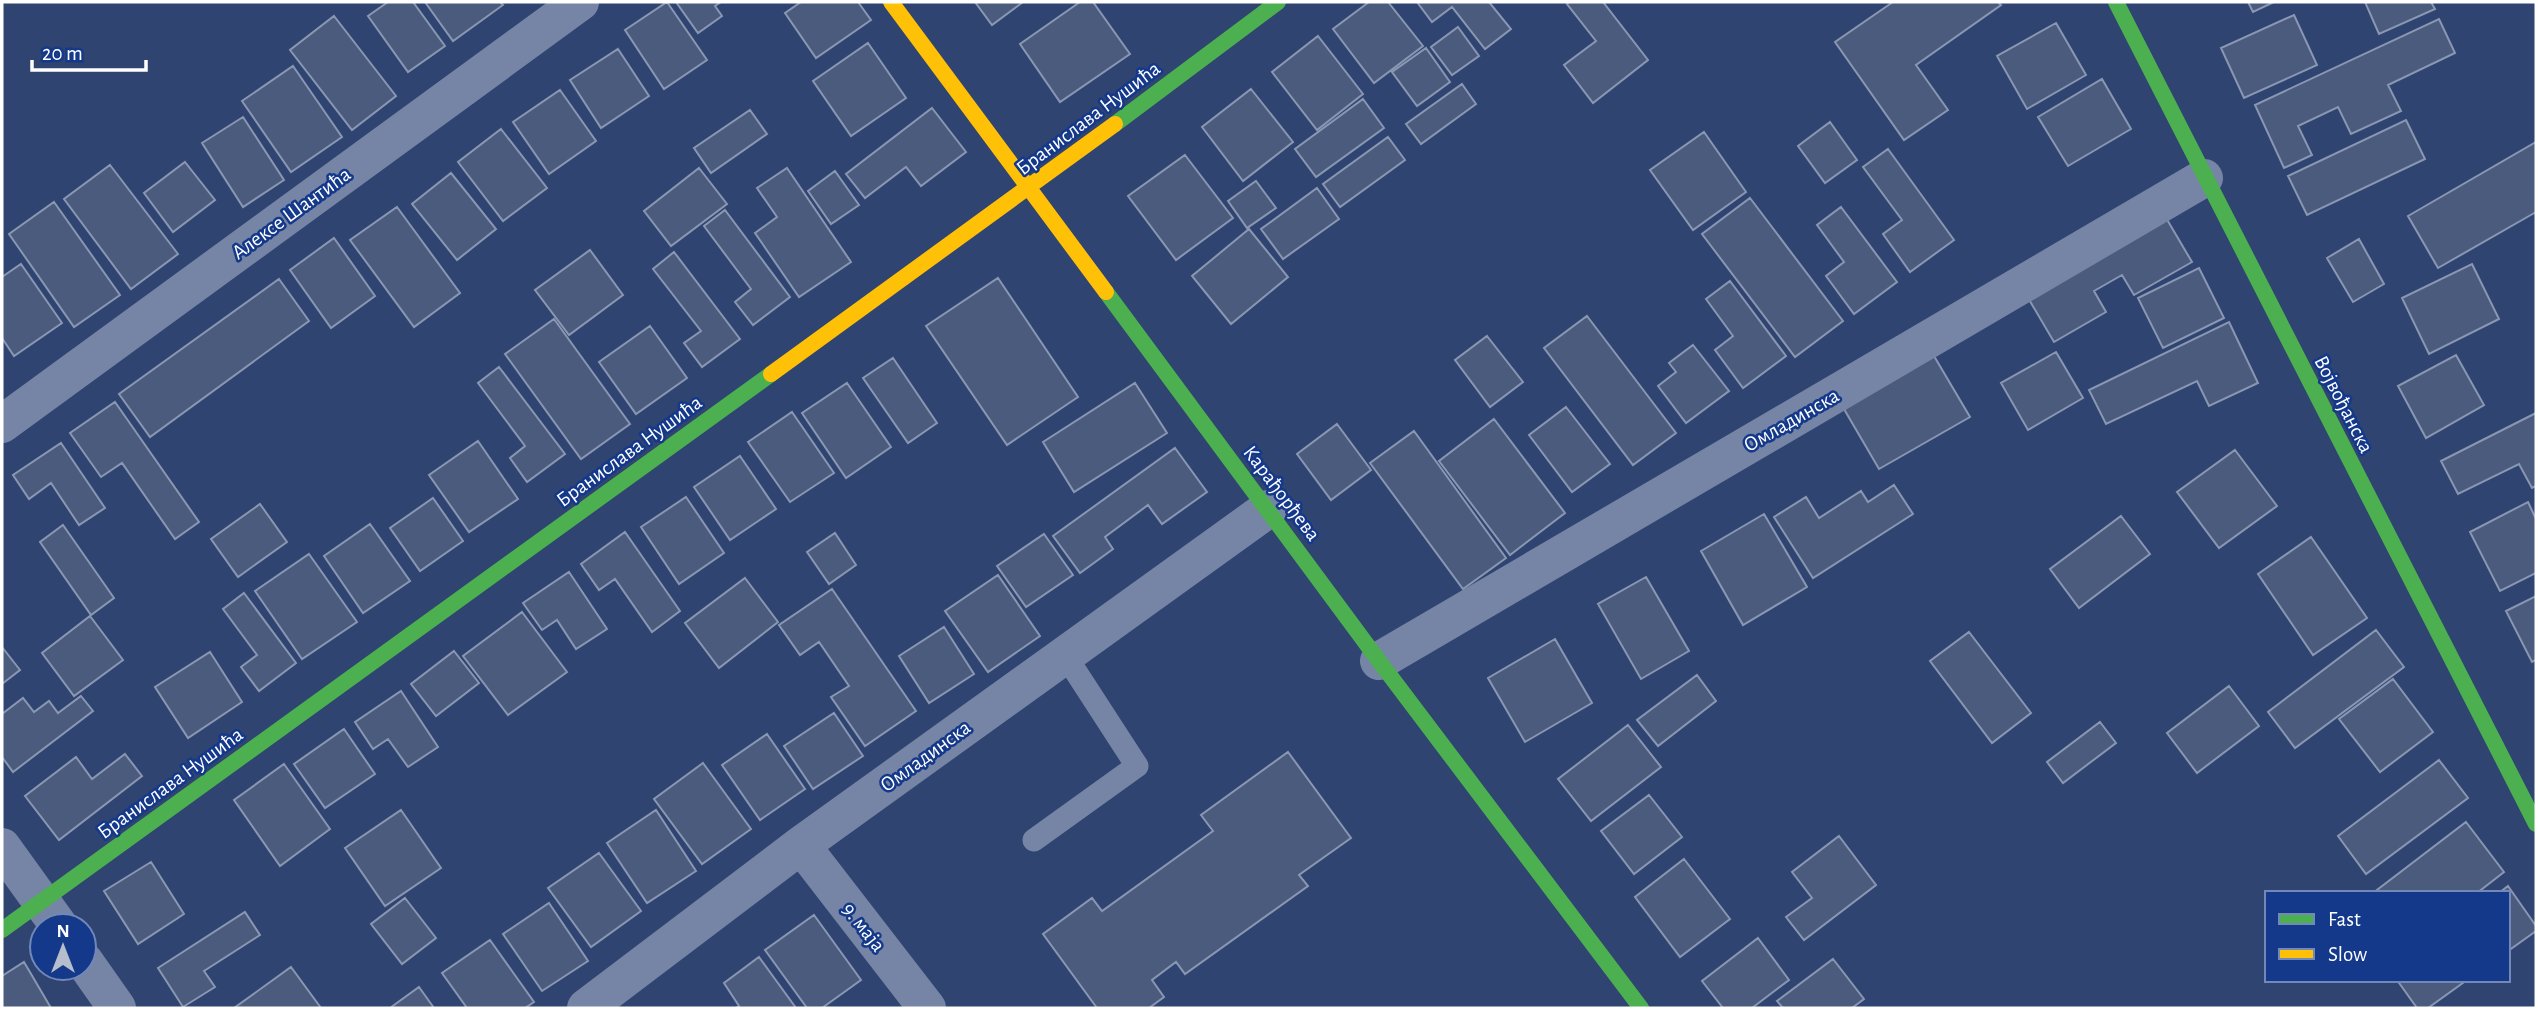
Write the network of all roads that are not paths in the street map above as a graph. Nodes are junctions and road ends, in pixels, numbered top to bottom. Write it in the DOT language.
graph roads {
  1 [pos="580,2"];
  2 [pos="891,2"];
  3 [pos="1278,2"];
  4 [pos="2116,2"];
  5 [pos="2204,178"];
  6 [pos="1028,189"];
  7 [pos="2,424"];
  8 [pos="1268,509"];
  9 [pos="1065,655"];
  10 [pos="1379,662"];
  11 [pos="2536,824"];
  12 [pos="1034,840"];
  13 [pos="801,845"];
  14 [pos="2,847"];
  15 [pos="49,912"];
  16 [pos="53,912"];
  17 [pos="28,921"];
  18 [pos="2,930"];
  19 [pos="98,981"];
  20 [pos="117,1008"];
  21 [pos="586,1008"];
  22 [pos="927,1008"];
  23 [pos="1641,1008"];
  1 -- 7 [label="street, Алексе Шантића"];
  2 -- 6 [label="street, Карађорђева"];
  3 -- 6 [label="street, Бранислава Нушића"];
  4 -- 5 [label="street, Војвођанска"];
  5 -- 10 [label="street, Омладинска"];
  5 -- 11 [label="street, Војвођанска"];
  6 -- 8 [label="street, Карађорђева"];
  6 -- 16 [label="street, Бранислава Нушића"];
  8 -- 9 [label="street, Омладинска"];
  8 -- 10 [label="street, Карађорђева"];
  9 -- 12 [label="lane"];
  9 -- 13 [label="street, Омладинска"];
  10 -- 23 [label="street, Карађорђева"];
  13 -- 21 [label="street, Омладинска"];
  13 -- 22 [label="street, 9. маја"];
  14 -- 15 [label="street"];
  17 -- 18 [label="street, Бранислава Нушића"];
  19 -- 20 [label="street"];
}
